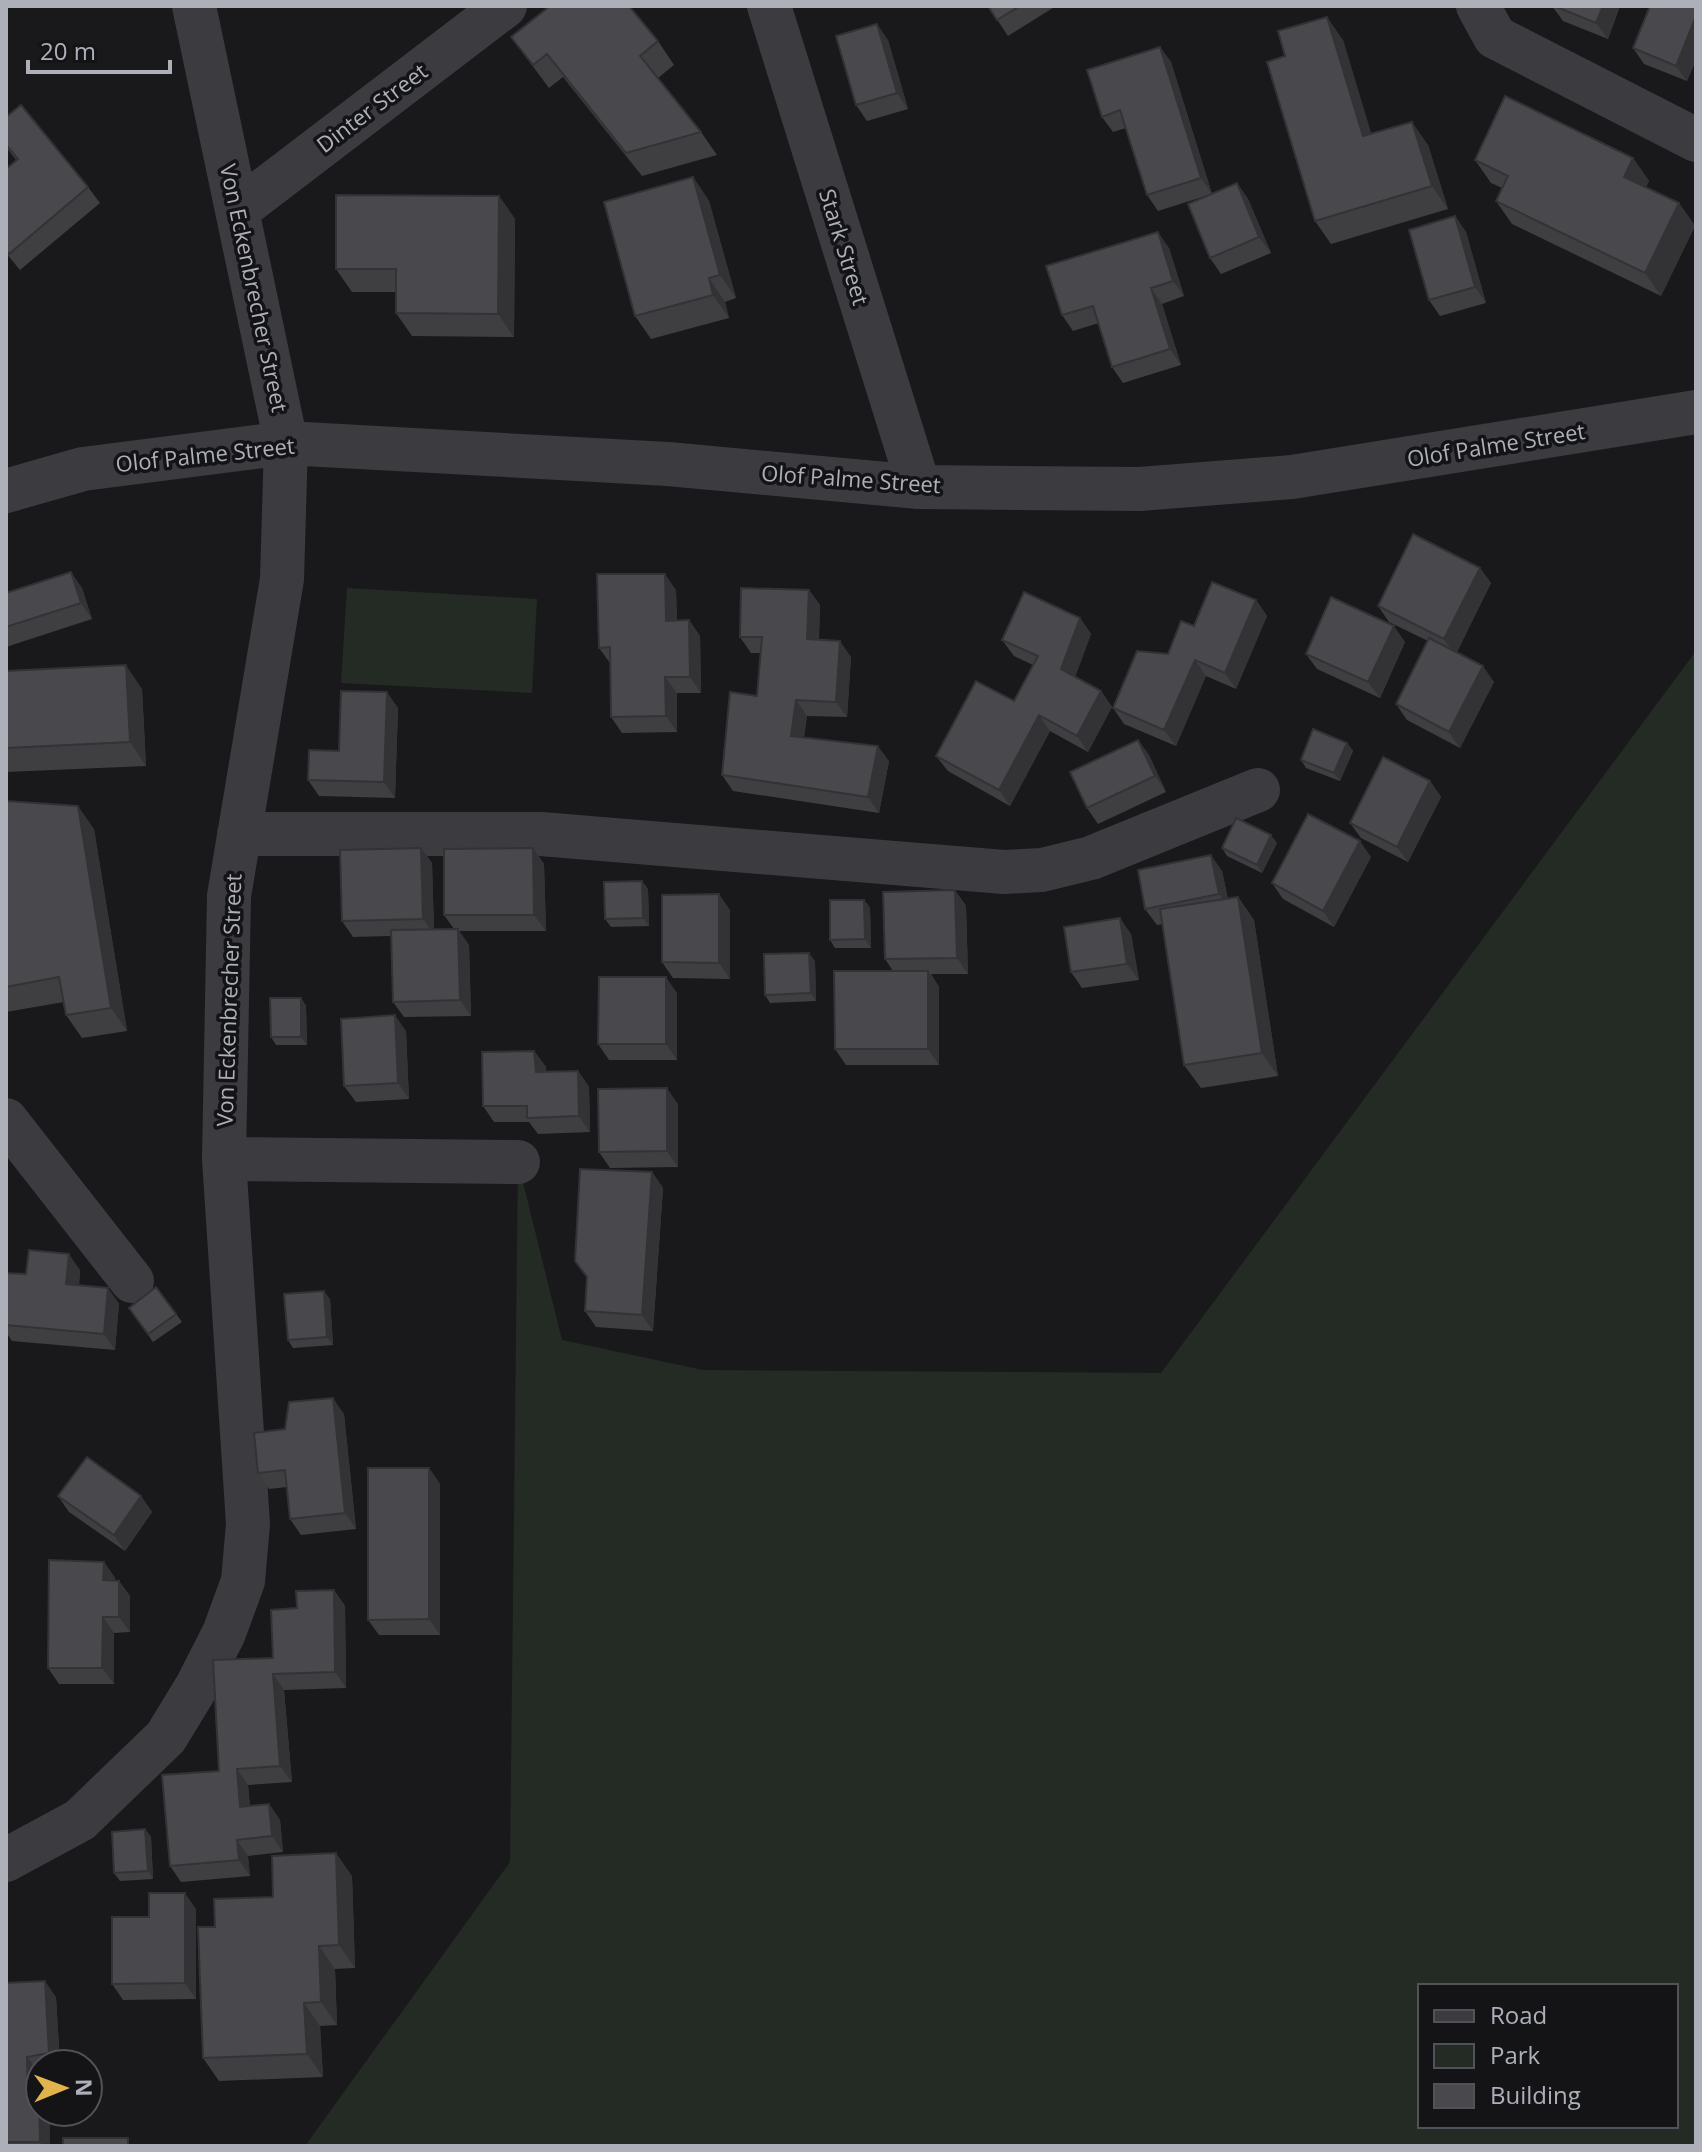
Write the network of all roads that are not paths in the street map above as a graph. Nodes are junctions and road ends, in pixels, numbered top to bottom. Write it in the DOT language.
graph roads {
  1 [pos="194,6"];
  2 [pos="505,6"];
  3 [pos="769,6"];
  4 [pos="1478,6"];
  5 [pos="1696,140"];
  6 [pos="239,209"];
  7 [pos="1696,412"];
  8 [pos="286,443"];
  9 [pos="919,487"];
  10 [pos="6,491"];
  11 [pos="1258,790"];
  12 [pos="239,834"];
  13 [pos="6,1120"];
  14 [pos="224,1159"];
  15 [pos="518,1162"];
  16 [pos="132,1281"];
  17 [pos="6,1860"];
  1 -- 6 [label="street, Von Eckenbrecher Street"];
  2 -- 6 [label="street, Dinter Street"];
  3 -- 9 [label="street, Stark Street"];
  4 -- 5 [label="street"];
  6 -- 8 [label="street, Von Eckenbrecher Street"];
  7 -- 9 [label="street, Olof Palme Street"];
  8 -- 9 [label="street, Olof Palme Street"];
  8 -- 10 [label="street, Olof Palme Street"];
  8 -- 12 [label="street, Von Eckenbrecher Street"];
  11 -- 12 [label="street"];
  12 -- 14 [label="street, Von Eckenbrecher Street"];
  13 -- 16 [label="street"];
  14 -- 15 [label="street"];
  14 -- 17 [label="street, Von Eckenbrecher Street"];
}
